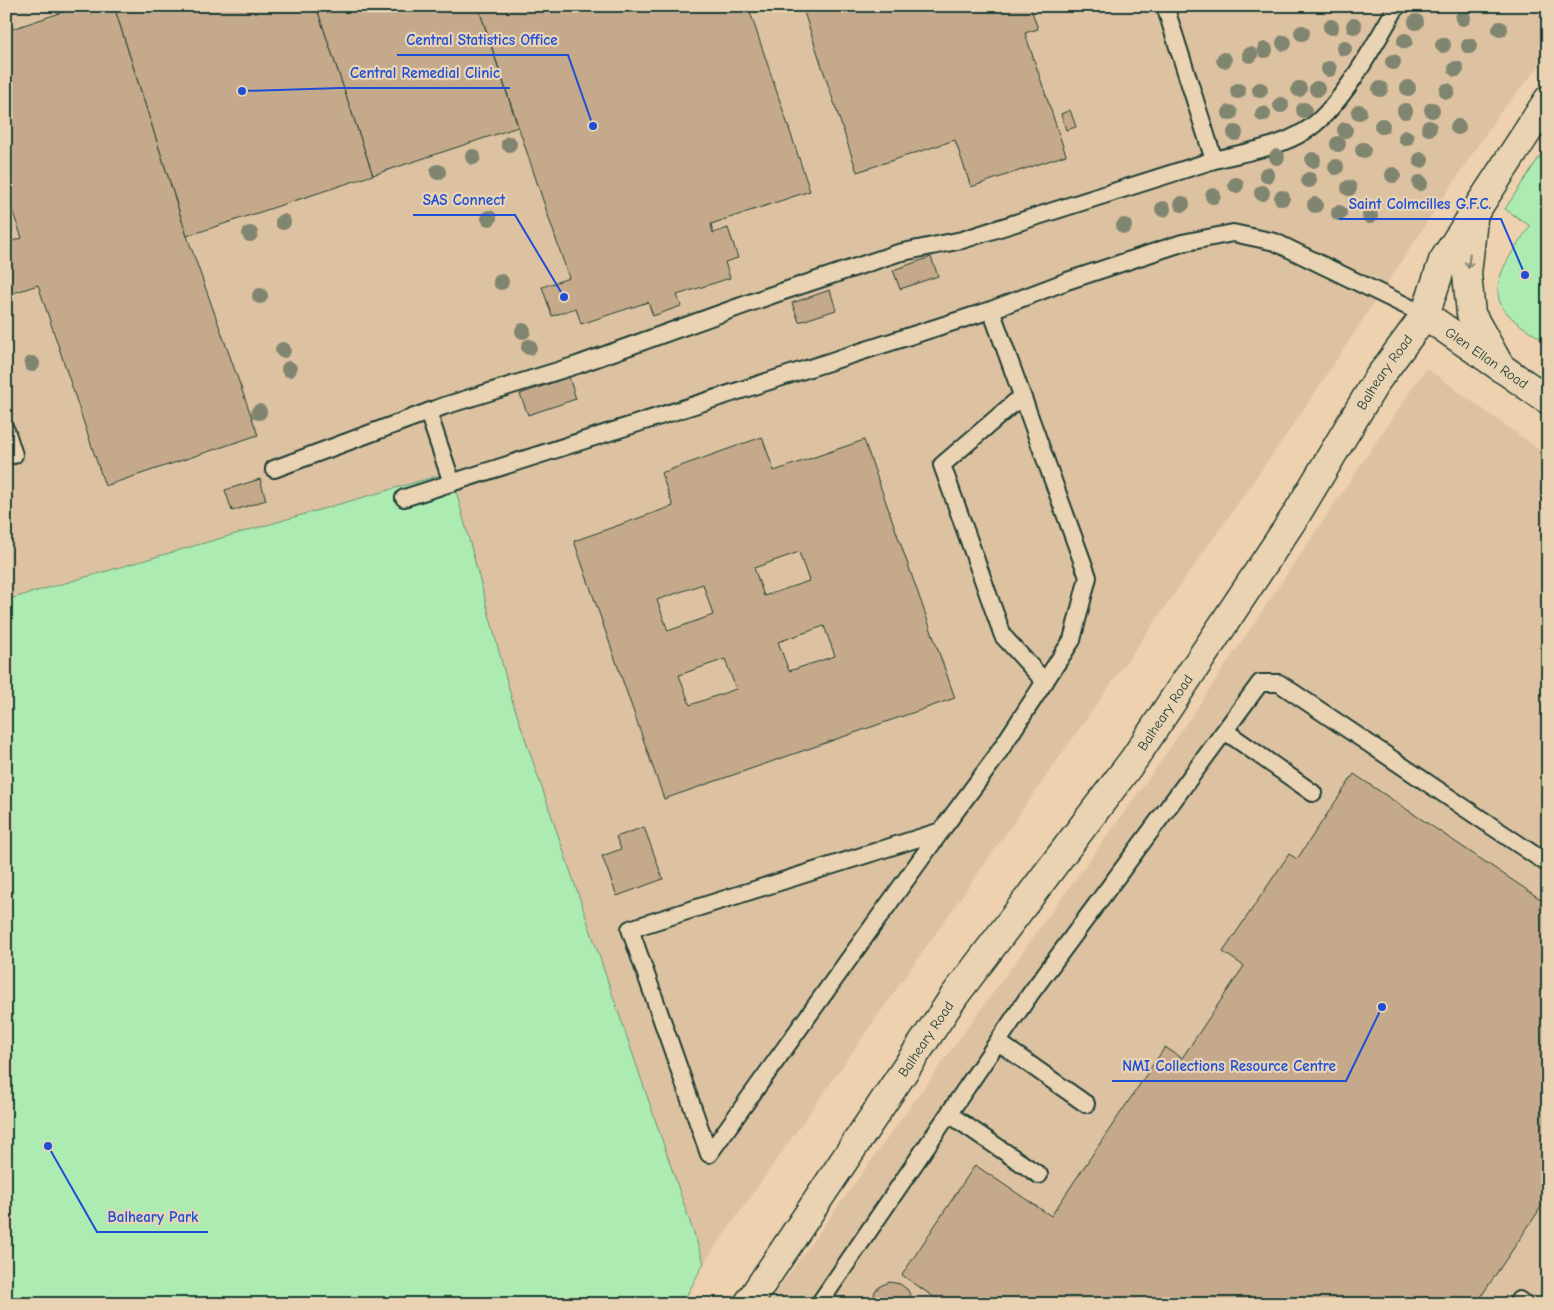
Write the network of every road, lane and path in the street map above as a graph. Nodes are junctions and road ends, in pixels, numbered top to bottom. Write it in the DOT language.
graph roads {
  1 [pos="1165,6"];
  2 [pos="1397,6"];
  3 [pos="1548,100"];
  4 [pos="1214,160"];
  5 [pos="1474,213"];
  6 [pos="991,310"];
  7 [pos="1425,315"];
  8 [pos="1501,368"];
  9 [pos="1022,396"];
  10 [pos="1548,400"];
  11 [pos="428,412"];
  12 [pos="6,430"];
  13 [pos="14,455"];
  14 [pos="274,469"];
  15 [pos="452,483"];
  16 [pos="404,498"];
  17 [pos="1045,682"];
  18 [pos="1225,731"];
  19 [pos="1314,793"];
  20 [pos="940,831"];
  21 [pos="1548,864"];
  22 [pos="998,1042"];
  23 [pos="1086,1104"];
  24 [pos="949,1114"];
  25 [pos="1039,1175"];
  26 [pos="748,1304"];
  27 [pos="819,1304"];
  1 -- 4 [label="lane"];
  2 -- 4 [label="lane"];
  3 -- 5 [label="street, Balheary Road"];
  4 -- 11 [label="lane"];
  5 -- 7 [label="street, Balheary Road"];
  5 -- 8 [label="street, one-way"];
  6 -- 7 [label="lane"];
  6 -- 9 [label="lane"];
  6 -- 15 [label="lane"];
  7 -- 8 [label="street, Glen Ellan Road"];
  7 -- 26 [label="street, Balheary Road"];
  8 -- 10 [label="street, Glen Ellan Road"];
  9 -- 17 [label="lane"];
  9 -- 17 [label="lane"];
  11 -- 14 [label="lane"];
  11 -- 15 [label="lane"];
  12 -- 13 [label="lane"];
  15 -- 16 [label="lane"];
  17 -- 20 [label="lane"];
  18 -- 19 [label="lane"];
  18 -- 21 [label="lane"];
  18 -- 22 [label="lane"];
  20 -- 20 [label="lane"];
  22 -- 23 [label="lane"];
  22 -- 24 [label="lane"];
  24 -- 25 [label="lane"];
  24 -- 27 [label="lane"];
}
